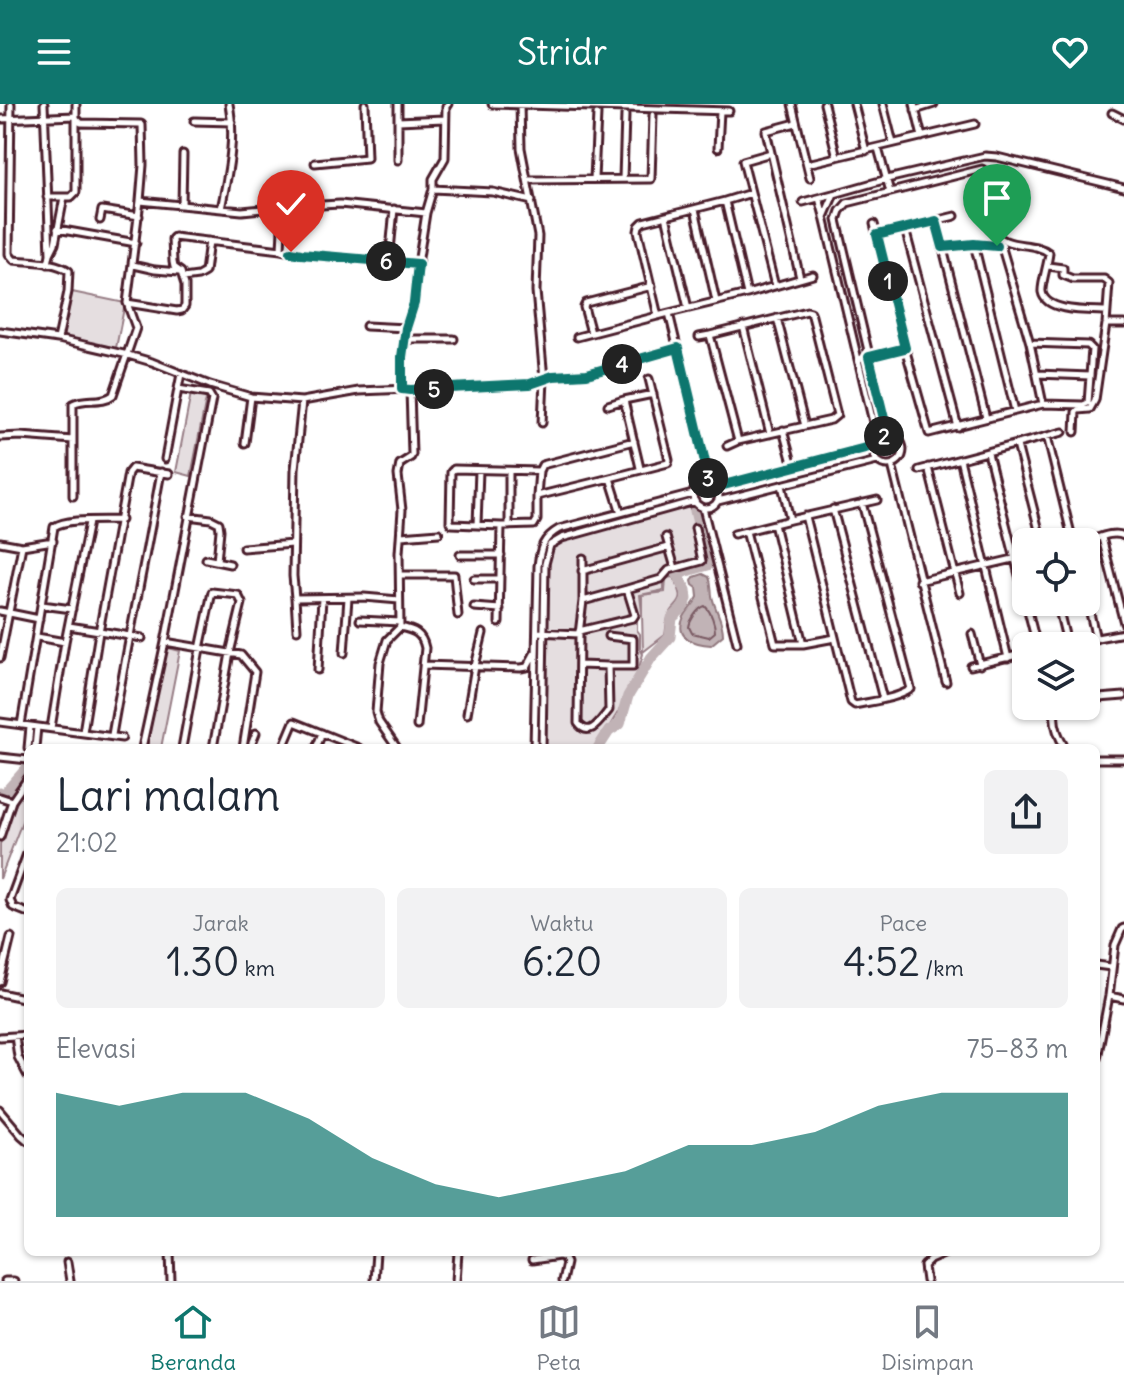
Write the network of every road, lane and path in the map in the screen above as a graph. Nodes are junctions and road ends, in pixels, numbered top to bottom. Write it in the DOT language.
graph roads {
  1 [pos="11,104"];
  2 [pos="44,104"];
  3 [pos="76,104"];
  4 [pos="229,104"];
  5 [pos="365,104"];
  6 [pos="398,104"];
  7 [pos="448,104"];
  8 [pos="492,104"];
  9 [pos="792,104"];
  10 [pos="824,104"];
  11 [pos="854,104"];
  12 [pos="883,104"];
  13 [pos="934,104"];
  14 [pos="520,105"];
  15 [pos="914,107"];
  16 [pos="720,111"];
  17 [pos="729,111"];
  18 [pos="1112,113"];
  19 [pos="597,114"];
  20 [pos="625,115"];
  21 [pos="653,115"];
  22 [pos="44,117"];
  23 [pos="76,117"];
  24 [pos="11,118"];
  25 [pos="0,119"];
  26 [pos="444,119"];
  27 [pos="1124,119"];
  28 [pos="194,121"];
  29 [pos="398,121"];
  30 [pos="232,122"];
  31 [pos="796,123"];
  32 [pos="975,124"];
  33 [pos="922,137"];
  34 [pos="893,143"];
  35 [pos="718,148"];
  36 [pos="878,148"];
  37 [pos="866,151"];
  38 [pos="771,153"];
  39 [pos="183,154"];
  40 [pos="837,157"];
  41 [pos="398,160"];
  42 [pos="315,163"];
  43 [pos="807,164"];
  44 [pos="810,178"];
  45 [pos="594,179"];
  46 [pos="623,179"];
  47 [pos="528,180"];
  48 [pos="888,185"];
  49 [pos="1124,188"];
  50 [pos="433,189"];
  51 [pos="751,193"];
  52 [pos="834,194"];
  53 [pos="47,197"];
  54 [pos="64,197"];
  55 [pos="819,198"];
  56 [pos="140,201"];
  57 [pos="532,201"];
  58 [pos="725,201"];
  59 [pos="803,202"];
  60 [pos="182,205"];
  61 [pos="283,207"];
  62 [pos="221,209"];
  63 [pos="394,209"];
  64 [pos="695,209"];
  65 [pos="426,213"];
  66 [pos="0,215"];
  67 [pos="9,216"];
  68 [pos="139,216"];
  69 [pos="666,216"];
  70 [pos="955,216"];
  71 [pos="824,217"];
  72 [pos="100,220"];
  73 [pos="936,221"];
  74 [pos="874,224"];
  75 [pos="57,229"];
  76 [pos="905,229"];
  77 [pos="877,235"];
  78 [pos="209,241"];
  79 [pos="136,243"];
  80 [pos="974,244"];
  81 [pos="943,247"];
  82 [pos="281,250"];
  83 [pos="50,254"];
  84 [pos="389,261"];
  85 [pos="48,264"];
  86 [pos="418,264"];
  87 [pos="133,265"];
  88 [pos="1048,266"];
  89 [pos="182,275"];
  90 [pos="813,275"];
  91 [pos="800,278"];
  92 [pos="652,286"];
  93 [pos="775,286"];
  94 [pos="747,294"];
  95 [pos="716,302"];
  96 [pos="127,303"];
  97 [pos="688,308"];
  98 [pos="1107,311"];
  99 [pos="669,313"];
  100 [pos="658,316"];
  101 [pos="777,318"];
  102 [pos="1106,324"];
  103 [pos="1124,324"];
  104 [pos="366,326"];
  105 [pos="743,326"];
  106 [pos="406,328"];
  107 [pos="0,331"];
  108 [pos="591,333"];
  109 [pos="710,335"];
  110 [pos="577,337"];
  111 [pos="699,337"];
  112 [pos="58,339"];
  113 [pos="404,339"];
  114 [pos="454,339"];
  115 [pos="1030,343"];
  116 [pos="678,348"];
  117 [pos="905,348"];
  118 [pos="128,355"];
  119 [pos="863,358"];
  120 [pos="181,374"];
  121 [pos="1037,374"];
  122 [pos="1090,376"];
  123 [pos="544,379"];
  124 [pos="649,379"];
  125 [pos="178,389"];
  126 [pos="402,389"];
  127 [pos="410,390"];
  128 [pos="653,394"];
  129 [pos="251,397"];
  130 [pos="624,400"];
  131 [pos="302,401"];
  132 [pos="1043,404"];
  133 [pos="608,405"];
  134 [pos="1015,411"];
  135 [pos="986,418"];
  136 [pos="542,423"];
  137 [pos="805,426"];
  138 [pos="958,427"];
  139 [pos="783,430"];
  140 [pos="1063,432"];
  141 [pos="1075,432"];
  142 [pos="770,434"];
  143 [pos="888,435"];
  144 [pos="1047,436"];
  145 [pos="0,437"];
  146 [pos="877,439"];
  147 [pos="73,440"];
  148 [pos="634,441"];
  149 [pos="738,441"];
  150 [pos="245,443"];
  151 [pos="1017,445"];
  152 [pos="727,446"];
  153 [pos="873,446"];
  154 [pos="988,453"];
  155 [pos="165,459"];
  156 [pos="960,459"];
  157 [pos="877,461"];
  158 [pos="892,465"];
  159 [pos="793,466"];
  160 [pos="928,467"];
  161 [pos="640,469"];
  162 [pos="479,470"];
  163 [pos="919,470"];
  164 [pos="509,471"];
  165 [pos="539,471"];
  166 [pos="161,472"];
  167 [pos="169,474"];
  168 [pos="610,478"];
  169 [pos="713,485"];
  170 [pos="782,485"];
  171 [pos="73,496"];
  172 [pos="537,496"];
  173 [pos="694,497"];
  174 [pos="877,500"];
  175 [pos="718,501"];
  176 [pos="862,503"];
  177 [pos="703,508"];
  178 [pos="833,509"];
  179 [pos="620,512"];
  180 [pos="188,516"];
  181 [pos="805,516"];
  182 [pos="121,520"];
  183 [pos="623,520"];
  184 [pos="790,520"];
  185 [pos="89,522"];
  186 [pos="774,524"];
  187 [pos="477,525"];
  188 [pos="501,526"];
  189 [pos="509,526"];
  190 [pos="695,528"];
  191 [pos="1038,528"];
  192 [pos="1070,528"];
  193 [pos="746,531"];
  194 [pos="439,533"];
  195 [pos="734,534"];
  196 [pos="401,536"];
  197 [pos="1124,536"];
  198 [pos="666,537"];
  199 [pos="1102,538"];
  200 [pos="53,541"];
  201 [pos="0,542"];
  202 [pos="293,544"];
  203 [pos="22,546"];
  204 [pos="1012,546"];
  205 [pos="669,547"];
  206 [pos="243,548"];
  207 [pos="460,555"];
  208 [pos="501,555"];
  209 [pos="583,558"];
  210 [pos="206,559"];
  211 [pos="1012,559"];
  212 [pos="217,561"];
  213 [pos="230,564"];
  214 [pos="985,566"];
  215 [pos="675,568"];
  216 [pos="582,571"];
  217 [pos="955,572"];
  218 [pos="400,575"];
  219 [pos="474,579"];
  220 [pos="500,579"];
  221 [pos="919,581"];
  222 [pos="627,589"];
  223 [pos="960,593"];
  224 [pos="348,597"];
  225 [pos="295,598"];
  226 [pos="322,598"];
  227 [pos="399,600"];
  228 [pos="583,601"];
  229 [pos="42,605"];
  230 [pos="474,607"];
  231 [pos="72,609"];
  232 [pos="500,609"];
  233 [pos="0,611"];
  234 [pos="8,613"];
  235 [pos="458,615"];
  236 [pos="39,619"];
  237 [pos="360,620"];
  238 [pos="499,623"];
  239 [pos="1124,623"];
  240 [pos="400,624"];
  241 [pos="69,626"];
  242 [pos="297,630"];
  243 [pos="99,632"];
  244 [pos="537,632"];
  245 [pos="544,632"];
  246 [pos="483,633"];
  247 [pos="579,633"];
  248 [pos="1124,633"];
  249 [pos="972,634"];
  250 [pos="608,636"];
  251 [pos="37,637"];
  252 [pos="129,637"];
  253 [pos="142,638"];
  254 [pos="835,638"];
  255 [pos="1100,638"];
  256 [pos="65,642"];
  257 [pos="165,642"];
  258 [pos="737,643"];
  259 [pos="803,644"];
  260 [pos="200,649"];
  261 [pos="536,649"];
  262 [pos="230,653"];
  263 [pos="344,653"];
  264 [pos="1012,657"];
  265 [pos="0,658"];
  266 [pos="1008,658"];
  267 [pos="423,665"];
  268 [pos="579,665"];
  269 [pos="980,665"];
  270 [pos="475,666"];
  271 [pos="608,666"];
  272 [pos="971,666"];
  273 [pos="318,670"];
  274 [pos="946,682"];
  275 [pos="1124,696"];
  276 [pos="1100,698"];
  277 [pos="883,699"];
  278 [pos="467,714"];
  279 [pos="1056,720"];
  280 [pos="0,722"];
  281 [pos="21,725"];
  282 [pos="417,726"];
  283 [pos="34,727"];
  284 [pos="51,728"];
  285 [pos="83,732"];
  286 [pos="256,733"];
  287 [pos="322,733"];
  288 [pos="112,735"];
  289 [pos="122,738"];
  290 [pos="29,744"];
  291 [pos="35,744"];
  292 [pos="143,744"];
  293 [pos="183,744"];
  294 [pos="214,744"];
  295 [pos="244,744"];
  296 [pos="252,744"];
  297 [pos="285,744"];
  298 [pos="318,744"];
  299 [pos="345,744"];
  300 [pos="394,744"];
  301 [pos="534,744"];
  302 [pos="542,744"];
  303 [pos="1063,744"];
  304 [pos="0,757"];
  305 [pos="1100,759"];
  306 [pos="1124,759"];
  307 [pos="24,760"];
  308 [pos="24,784"];
  309 [pos="0,797"];
  310 [pos="12,801"];
  311 [pos="0,837"];
  312 [pos="24,862"];
  313 [pos="18,879"];
  314 [pos="24,881"];
  315 [pos="24,911"];
  316 [pos="1124,928"];
  317 [pos="11,937"];
  318 [pos="1100,966"];
  319 [pos="1111,967"];
  320 [pos="0,982"];
  321 [pos="0,993"];
  322 [pos="1109,996"];
  323 [pos="24,998"];
  324 [pos="1124,999"];
  325 [pos="24,1035"];
  326 [pos="15,1036"];
  327 [pos="0,1037"];
  328 [pos="1100,1043"];
  329 [pos="24,1068"];
  330 [pos="0,1110"];
  331 [pos="24,1138"];
  332 [pos="170,1256"];
  333 [pos="376,1256"];
  334 [pos="458,1256"];
  335 [pos="550,1256"];
  336 [pos="561,1256"];
  337 [pos="939,1256"];
  338 [pos="532,1260"];
  339 [pos="67,1262"];
  340 [pos="5,1281"];
  341 [pos="14,1281"];
  342 [pos="70,1281"];
  343 [pos="171,1281"];
  344 [pos="374,1281"];
  345 [pos="456,1281"];
  346 [pos="562,1281"];
  347 [pos="926,1281"];
  1 -- 24 [label="street"];
  2 -- 22 [label="street"];
  3 -- 23 [label="street"];
  4 -- 30 [label="street"];
  5 -- 42 [label="street"];
  6 -- 29 [label="street"];
  7 -- 26 [label="street"];
  8 -- 14 [label="street"];
  9 -- 31 [label="street"];
  10 -- 40 [label="street"];
  11 -- 37 [label="street"];
  12 -- 34 [label="street"];
  13 -- 15 [label="street"];
  14 -- 16 [label="street"];
  14 -- 47 [label="street"];
  15 -- 33 [label="street"];
  16 -- 17 [label="street"];
  16 -- 35 [label="street"];
  18 -- 27 [label="street"];
  19 -- 45 [label="street"];
  20 -- 46 [label="street"];
  21 -- 46 [label="street"];
  22 -- 23 [label="street"];
  22 -- 24 [label="street"];
  22 -- 53 [label="street"];
  23 -- 54 [label="street"];
  23 -- 56 [label="street"];
  24 -- 25 [label="street"];
  24 -- 67 [label="street"];
  26 -- 29 [label="street"];
  26 -- 50 [label="street"];
  28 -- 30 [label="street"];
  29 -- 41 [label="street"];
  30 -- 62 [label="street"];
  31 -- 38 [label="street"];
  31 -- 43 [label="street"];
  32 -- 33 [label="street"];
  33 -- 34 [label="street"];
  34 -- 36 [label="street"];
  36 -- 37 [label="street"];
  36 -- 48 [label="street"];
  37 -- 40 [label="street"];
  38 -- 51 [label="street"];
  38 -- 91 [label="street"];
  39 -- 60 [label="street"];
  40 -- 43 [label="street"];
  43 -- 44 [label="street"];
  45 -- 46 [label="street"];
  45 -- 47 [label="street"];
  47 -- 57 [label="street"];
  48 -- 49 [label="street"];
  48 -- 52 [label="street"];
  48 -- 88 [label="street"];
  48 -- 119 [label="street"];
  50 -- 57 [label="street"];
  50 -- 65 [label="street"];
  51 -- 58 [label="street"];
  51 -- 93 [label="street"];
  52 -- 55 [label="street"];
  52 -- 71 [label="street"];
  53 -- 54 [label="street"];
  53 -- 83 [label="street"];
  54 -- 75 [label="street"];
  55 -- 59 [label="street"];
  55 -- 71 [label="street"];
  56 -- 60 [label="street"];
  56 -- 68 [label="street"];
  57 -- 123 [label="street"];
  58 -- 64 [label="street"];
  58 -- 94 [label="street"];
  60 -- 62 [label="street"];
  61 -- 62 [label="street"];
  61 -- 63 [label="street"];
  61 -- 82 [label="street"];
  63 -- 65 [label="street"];
  63 -- 84 [label="street"];
  64 -- 69 [label="street"];
  64 -- 95 [label="street"];
  65 -- 86 [label="street"];
  66 -- 67 [label="street"];
  67 -- 85 [label="street"];
  68 -- 72 [label="street"];
  68 -- 79 [label="street"];
  69 -- 92 [label="street"];
  69 -- 97 [label="street"];
  70 -- 73 [label="street"];
  71 -- 119 [label="street"];
  73 -- 76 [label="street"];
  73 -- 81 [label="street"];
  74 -- 77 [label="street"];
  75 -- 79 [label="street"];
  75 -- 83 [label="street"];
  76 -- 77 [label="street"];
  76 -- 138 [label="street"];
  77 -- 117 [label="street"];
  78 -- 82 [label="street"];
  78 -- 89 [label="street"];
  78 -- 89 [label="street"];
  79 -- 87 [label="street"];
  80 -- 81 [label="street"];
  80 -- 115 [label="street"];
  80 -- 134 [label="street"];
  81 -- 135 [label="street"];
  82 -- 84 [label="street"];
  83 -- 85 [label="street"];
  84 -- 86 [label="street"];
  85 -- 112 [label="street"];
  86 -- 106 [label="street"];
  87 -- 89 [label="street"];
  87 -- 96 [label="street"];
  88 -- 98 [label="street"];
  88 -- 98 [label="street"];
  89 -- 96 [label="street"];
  90 -- 91 [label="street"];
  91 -- 93 [label="street"];
  92 -- 100 [label="street"];
  92 -- 108 [label="street"];
  93 -- 94 [label="street"];
  94 -- 95 [label="street"];
  95 -- 97 [label="street"];
  96 -- 118 [label="street"];
  97 -- 99 [label="street"];
  98 -- 102 [label="street"];
  99 -- 100 [label="street"];
  99 -- 116 [label="street"];
  100 -- 108 [label="street"];
  101 -- 105 [label="street"];
  101 -- 137 [label="street"];
  101 -- 137 [label="street"];
  102 -- 103 [label="street"];
  102 -- 141 [label="street"];
  104 -- 106 [label="street"];
  105 -- 109 [label="street"];
  105 -- 142 [label="street"];
  106 -- 113 [label="street"];
  107 -- 112 [label="street"];
  108 -- 110 [label="street"];
  109 -- 111 [label="street"];
  109 -- 149 [label="street"];
  112 -- 118 [label="street"];
  113 -- 114 [label="street"];
  113 -- 126 [label="street"];
  115 -- 121 [label="street"];
  115 -- 122 [label="street"];
  116 -- 123 [label="street"];
  116 -- 169 [label="street"];
  117 -- 119 [label="street"];
  117 -- 138 [label="street"];
  118 -- 120 [label="street"];
  118 -- 147 [label="street"];
  119 -- 143 [label="street"];
  119 -- 146 [label="street"];
  120 -- 125 [label="street"];
  120 -- 129 [label="street"];
  121 -- 122 [label="street"];
  121 -- 132 [label="street"];
  122 -- 132 [label="street"];
  123 -- 127 [label="street"];
  123 -- 136 [label="street"];
  124 -- 128 [label="street"];
  125 -- 155 [label="street"];
  125 -- 180 [label="street"];
  126 -- 127 [label="street"];
  126 -- 131 [label="street"];
  127 -- 196 [label="street"];
  128 -- 130 [label="street"];
  128 -- 161 [label="street"];
  129 -- 131 [label="street"];
  129 -- 150 [label="street"];
  130 -- 133 [label="street"];
  130 -- 148 [label="street"];
  131 -- 202 [label="street"];
  132 -- 134 [label="street"];
  134 -- 135 [label="street"];
  135 -- 138 [label="street"];
  137 -- 139 [label="street"];
  139 -- 142 [label="street"];
  139 -- 159 [label="street"];
  140 -- 144 [label="street"];
  142 -- 149 [label="street"];
  143 -- 146 [label="street"];
  143 -- 158 [label="street"];
  144 -- 151 [label="street"];
  144 -- 192 [label="street"];
  145 -- 147 [label="street"];
  146 -- 153 [label="street"];
  147 -- 171 [label="street"];
  148 -- 161 [label="street"];
  148 -- 165 [label="street"];
  149 -- 152 [label="street"];
  151 -- 154 [label="street"];
  151 -- 191 [label="street"];
  153 -- 157 [label="street"];
  153 -- 159 [label="street"];
  154 -- 156 [label="street"];
  154 -- 204 [label="street"];
  156 -- 160 [label="street"];
  156 -- 214 [label="street"];
  157 -- 158 [label="street"];
  157 -- 170 [label="street"];
  158 -- 221 [label="street"];
  159 -- 169 [label="street"];
  160 -- 163 [label="street"];
  160 -- 217 [label="street"];
  161 -- 168 [label="street"];
  162 -- 164 [label="street"];
  162 -- 187 [label="street"];
  162 -- 187 [label="street"];
  164 -- 165 [label="street"];
  164 -- 189 [label="street"];
  165 -- 172 [label="street"];
  166 -- 167 [label="street"];
  166 -- 182 [label="street"];
  166 -- 252 [label="street"];
  168 -- 172 [label="street"];
  168 -- 179 [label="street"];
  169 -- 173 [label="street"];
  169 -- 175 [label="street"];
  170 -- 175 [label="street"];
  170 -- 184 [label="street"];
  172 -- 189 [label="street"];
  173 -- 177 [label="street"];
  173 -- 179 [label="street"];
  173 -- 183 [label="street"];
  174 -- 176 [label="street"];
  175 -- 177 [label="street"];
  176 -- 178 [label="street"];
  176 -- 277 [label="street"];
  177 -- 258 [label="street"];
  178 -- 181 [label="street"];
  178 -- 277 [label="street"];
  179 -- 183 [label="street"];
  179 -- 244 [label="street"];
  180 -- 212 [label="street"];
  180 -- 257 [label="street"];
  181 -- 184 [label="street"];
  181 -- 254 [label="street"];
  182 -- 185 [label="street"];
  182 -- 243 [label="street"];
  183 -- 245 [label="street"];
  184 -- 186 [label="street"];
  185 -- 200 [label="street"];
  185 -- 231 [label="street"];
  186 -- 193 [label="street"];
  186 -- 259 [label="street"];
  187 -- 188 [label="street"];
  188 -- 189 [label="street"];
  188 -- 208 [label="street"];
  190 -- 215 [label="street"];
  193 -- 195 [label="street"];
  193 -- 259 [label="street"];
  194 -- 196 [label="street"];
  196 -- 218 [label="street"];
  197 -- 199 [label="street"];
  198 -- 205 [label="street"];
  199 -- 239 [label="street"];
  200 -- 203 [label="street"];
  200 -- 229 [label="street"];
  201 -- 203 [label="street"];
  202 -- 206 [label="street"];
  202 -- 225 [label="street"];
  203 -- 234 [label="street"];
  205 -- 215 [label="street"];
  205 -- 216 [label="street"];
  207 -- 208 [label="street"];
  208 -- 220 [label="street"];
  209 -- 216 [label="street"];
  210 -- 212 [label="street"];
  211 -- 214 [label="street"];
  212 -- 213 [label="street"];
  214 -- 217 [label="street"];
  214 -- 266 [label="street"];
  215 -- 222 [label="street"];
  216 -- 228 [label="street"];
  217 -- 221 [label="street"];
  217 -- 223 [label="street"];
  218 -- 227 [label="street"];
  218 -- 235 [label="street"];
  219 -- 220 [label="street"];
  220 -- 232 [label="street"];
  221 -- 274 [label="street"];
  222 -- 228 [label="street"];
  222 -- 247 [label="street"];
  224 -- 226 [label="street"];
  224 -- 227 [label="street"];
  224 -- 263 [label="street"];
  225 -- 226 [label="street"];
  225 -- 242 [label="street"];
  226 -- 273 [label="street"];
  227 -- 240 [label="street"];
  228 -- 247 [label="street"];
  229 -- 231 [label="street"];
  229 -- 236 [label="street"];
  230 -- 232 [label="street"];
  231 -- 241 [label="street"];
  232 -- 238 [label="street"];
  233 -- 234 [label="street"];
  234 -- 236 [label="street"];
  234 -- 265 [label="street"];
  236 -- 251 [label="street"];
  237 -- 240 [label="street"];
  240 -- 267 [label="street"];
  240 -- 300 [label="street"];
  241 -- 243 [label="street"];
  241 -- 256 [label="street"];
  243 -- 252 [label="street"];
  243 -- 285 [label="street"];
  244 -- 245 [label="street"];
  244 -- 261 [label="street"];
  245 -- 247 [label="street"];
  245 -- 302 [label="street"];
  246 -- 270 [label="street"];
  247 -- 268 [label="street"];
  248 -- 255 [label="street"];
  249 -- 269 [label="street"];
  250 -- 271 [label="street"];
  251 -- 256 [label="street"];
  251 -- 281 [label="street"];
  252 -- 253 [label="street"];
  252 -- 288 [label="street"];
  254 -- 259 [label="street"];
  254 -- 277 [label="street"];
  256 -- 284 [label="street"];
  257 -- 260 [label="street"];
  257 -- 292 [label="street"];
  260 -- 262 [label="street"];
  260 -- 262 [label="street"];
  260 -- 293 [label="street"];
  261 -- 270 [label="street"];
  261 -- 301 [label="street"];
  262 -- 294 [label="street"];
  262 -- 295 [label="street"];
  264 -- 266 [label="street"];
  266 -- 269 [label="street"];
  267 -- 270 [label="street"];
  267 -- 282 [label="street"];
  268 -- 271 [label="street"];
  268 -- 271 [label="street"];
  269 -- 272 [label="street"];
  270 -- 278 [label="street"];
  275 -- 276 [label="street"];
  279 -- 303 [label="street"];
  280 -- 281 [label="street"];
  281 -- 283 [label="street"];
  283 -- 284 [label="street"];
  283 -- 290 [label="street"];
  283 -- 291 [label="street"];
  284 -- 285 [label="street"];
  285 -- 288 [label="street"];
  286 -- 296 [label="street"];
  287 -- 297 [label="street"];
  287 -- 298 [label="street"];
  287 -- 299 [label="street"];
  288 -- 289 [label="street"];
  304 -- 307 [label="street"];
  305 -- 306 [label="street"];
  308 -- 310 [label="street"];
  309 -- 310 [label="street"];
  310 -- 311 [label="street"];
  312 -- 313 [label="street"];
  313 -- 314 [label="street"];
  313 -- 315 [label="street"];
  316 -- 319 [label="street"];
  317 -- 320 [label="street"];
  318 -- 319 [label="street"];
  319 -- 322 [label="street"];
  321 -- 323 [label="street"];
  322 -- 324 [label="street"];
  322 -- 328 [label="street"];
  325 -- 326 [label="street"];
  326 -- 327 [label="street"];
  326 -- 329 [label="street"];
  330 -- 331 [label="street"];
  332 -- 343 [label="street"];
  333 -- 344 [label="street"];
  334 -- 345 [label="street"];
  335 -- 338 [label="street"];
  336 -- 346 [label="street"];
  337 -- 347 [label="street"];
  339 -- 342 [label="street"];
  340 -- 341 [label="street"];
}
